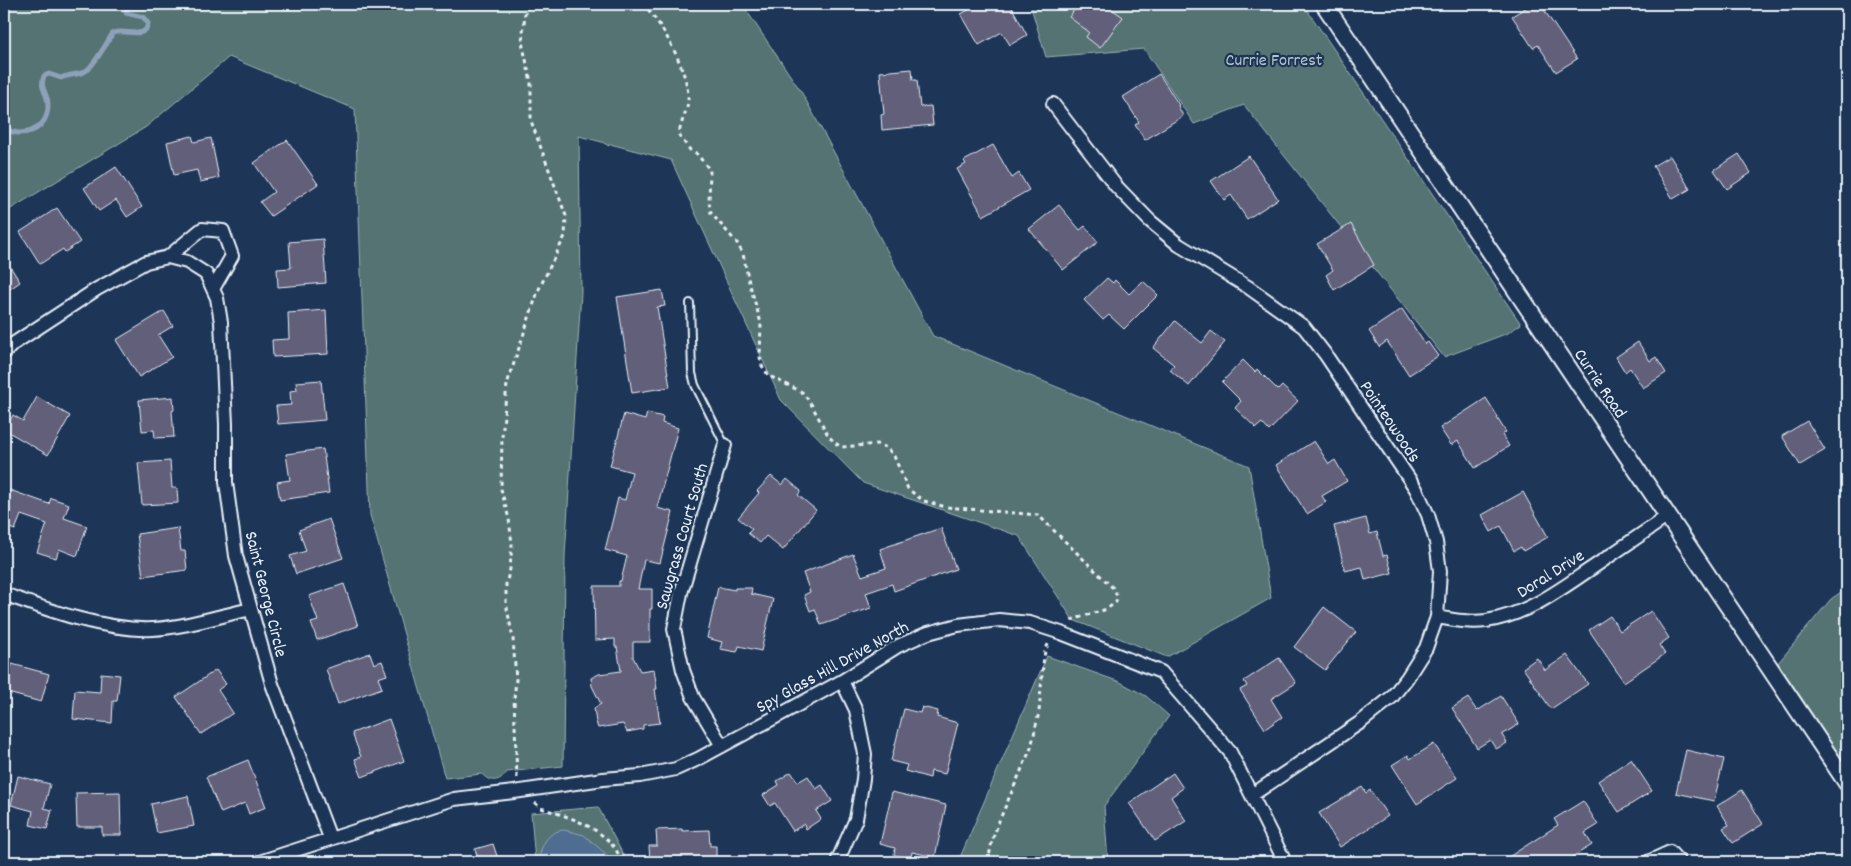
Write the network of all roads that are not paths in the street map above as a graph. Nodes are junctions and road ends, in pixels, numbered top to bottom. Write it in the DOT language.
graph roads {
  1 [pos="1324,4"];
  2 [pos="1053,104"];
  3 [pos="168,257"];
  4 [pos="213,289"];
  5 [pos="690,303"];
  6 [pos="4,352"];
  7 [pos="724,445"];
  8 [pos="1668,516"];
  9 [pos="4,594"];
  10 [pos="251,609"];
  11 [pos="1437,617"];
  12 [pos="842,681"];
  13 [pos="722,746"];
  14 [pos="1847,783"];
  15 [pos="1252,795"];
  16 [pos="330,838"];
  17 [pos="259,862"];
  18 [pos="837,862"];
  19 [pos="1286,862"];
  20 [pos="1648,862"];
  21 [pos="1679,862"];
  1 -- 8 [label="street, Currie Road"];
  2 -- 11 [label="street, Pointeowoods"];
  3 -- 4 [label="street, Saint George Circle"];
  3 -- 4 [label="street"];
  3 -- 6 [label="street"];
  4 -- 10 [label="street, Saint George Circle"];
  5 -- 7 [label="lane"];
  7 -- 13 [label="street, Sawgrass Court South"];
  8 -- 11 [label="street, Doral Drive"];
  8 -- 14 [label="street, Currie Road"];
  9 -- 10 [label="street"];
  10 -- 16 [label="street, Saint George Circle"];
  11 -- 15 [label="street, Pointeowoods"];
  12 -- 13 [label="street, Spy Glass Hill Drive North"];
  12 -- 15 [label="street, Spy Glass Hill Drive North"];
  12 -- 18 [label="street"];
  13 -- 16 [label="street, Spy Glass Hill Drive North"];
  15 -- 19 [label="street, Spy Glass Hill Drive North"];
  16 -- 17 [label="street, Spy Glass Hill Drive North"];
  20 -- 21 [label="street"];
}
